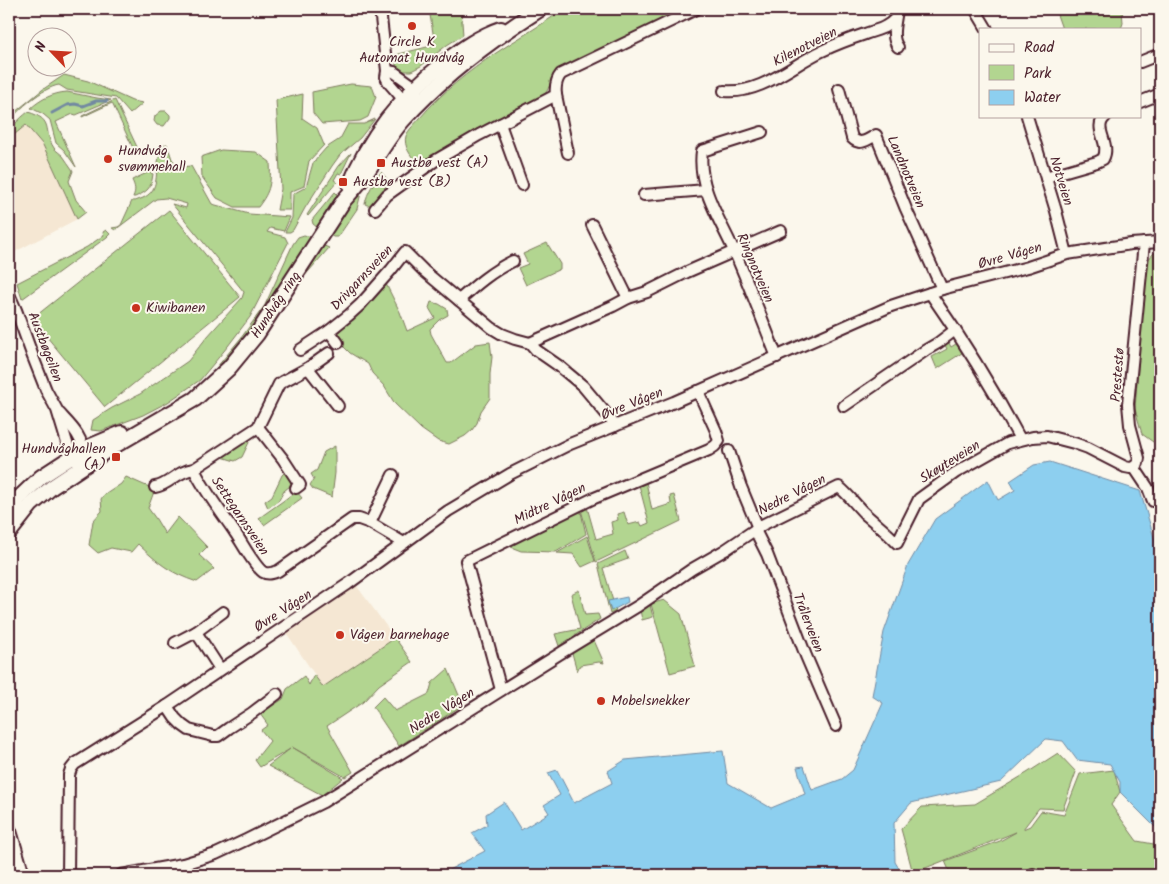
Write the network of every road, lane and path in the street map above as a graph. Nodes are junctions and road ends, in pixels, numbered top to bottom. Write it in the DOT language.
graph roads {
  1 [pos="380,9"];
  2 [pos="540,9"];
  3 [pos="696,9"];
  4 [pos="975,9"];
  5 [pos="896,14"];
  6 [pos="515,25"];
  7 [pos="986,28"];
  8 [pos="898,47"];
  9 [pos="1160,54"];
  10 [pos="1142,61"];
  11 [pos="387,71"];
  12 [pos="415,87"];
  13 [pos="839,90"];
  14 [pos="724,91"];
  15 [pos="1160,94"];
  16 [pos="556,95"];
  17 [pos="403,99"];
  18 [pos="1142,101"];
  19 [pos="419,104"];
  20 [pos="1028,118"];
  21 [pos="1104,118"];
  22 [pos="500,124"];
  23 [pos="762,132"];
  24 [pos="568,154"];
  25 [pos="1046,178"];
  26 [pos="522,185"];
  27 [pos="706,190"];
  28 [pos="644,195"];
  29 [pos="344,200"];
  30 [pos="375,209"];
  31 [pos="592,225"];
  32 [pos="781,231"];
  33 [pos="1160,242"];
  34 [pos="1144,243"];
  35 [pos="734,251"];
  36 [pos="1067,254"];
  37 [pos="512,261"];
  38 [pos="942,289"];
  39 [pos="930,293"];
  40 [pos="9,294"];
  41 [pos="628,298"];
  42 [pos="459,300"];
  43 [pos="329,330"];
  44 [pos="955,330"];
  45 [pos="338,343"];
  46 [pos="530,343"];
  47 [pos="300,350"];
  48 [pos="329,353"];
  49 [pos="777,357"];
  50 [pos="308,368"];
  51 [pos="698,391"];
  52 [pos="195,399"];
  53 [pos="338,406"];
  54 [pos="844,406"];
  55 [pos="57,410"];
  56 [pos="615,426"];
  57 [pos="258,427"];
  58 [pos="1020,439"];
  59 [pos="84,449"];
  60 [pos="729,451"];
  61 [pos="71,456"];
  62 [pos="82,467"];
  63 [pos="1134,467"];
  64 [pos="194,469"];
  65 [pos="393,475"];
  66 [pos="155,487"];
  67 [pos="296,488"];
  68 [pos="1154,501"];
  69 [pos="9,513"];
  70 [pos="370,522"];
  71 [pos="882,528"];
  72 [pos="757,529"];
  73 [pos="9,533"];
  74 [pos="404,543"];
  75 [pos="223,612"];
  76 [pos="196,632"];
  77 [pos="175,643"];
  78 [pos="220,669"];
  79 [pos="501,690"];
  80 [pos="277,694"];
  81 [pos="167,706"];
  82 [pos="836,726"];
  83 [pos="9,831"];
  84 [pos="22,875"];
  85 [pos="68,875"];
  86 [pos="121,875"];
  1 -- 11 [label="street"];
  2 -- 6 [label="main road, Hundvåg ring"];
  3 -- 16 [label="street"];
  4 -- 7 [label="street"];
  5 -- 8 [label="street, Kilenotveien"];
  5 -- 14 [label="street, Kilenotveien"];
  6 -- 12 [label="main road, Hundvåg ring"];
  6 -- 19 [label="main road, Hundvåg ring"];
  9 -- 10 [label="street"];
  11 -- 12 [label="street"];
  11 -- 17 [label="street"];
  12 -- 17 [label="main road, Hundvåg ring"];
  12 -- 19 [label="street"];
  13 -- 38 [label="street, Landnotveien"];
  15 -- 18 [label="street"];
  16 -- 22 [label="street"];
  16 -- 24 [label="street"];
  17 -- 19 [label="street"];
  17 -- 29 [label="main road, Hundvåg ring"];
  19 -- 29 [label="main road, Hundvåg ring"];
  20 -- 25 [label="street, Notveien"];
  21 -- 25 [label="street"];
  22 -- 26 [label="street"];
  22 -- 30 [label="street"];
  23 -- 27 [label="street, Ringnotveien"];
  25 -- 36 [label="street, Notveien"];
  27 -- 28 [label="street"];
  27 -- 35 [label="street, Ringnotveien"];
  29 -- 52 [label="main road, Hundvåg ring"];
  31 -- 41 [label="street"];
  32 -- 35 [label="street"];
  33 -- 34 [label="street, Øvre Vågen"];
  34 -- 36 [label="street, Øvre Vågen"];
  34 -- 63 [label="street, Prestestø"];
  35 -- 41 [label="street"];
  35 -- 49 [label="street, Ringnotveien"];
  36 -- 38 [label="street, Øvre Vågen"];
  37 -- 42 [label="street"];
  38 -- 39 [label="street, Øvre Vågen"];
  39 -- 44 [label="street"];
  39 -- 49 [label="street, Øvre Vågen"];
  40 -- 55 [label="street, Austbøgeilen"];
  41 -- 46 [label="street"];
  42 -- 43 [label="street, Drivgarnsveien"];
  42 -- 46 [label="street, Drivgarnsveien"];
  43 -- 45 [label="street, Drivgarnsveien"];
  43 -- 47 [label="street, Drivgarnsveien"];
  44 -- 54 [label="street"];
  44 -- 58 [label="street"];
  46 -- 56 [label="street, Drivgarnsveien"];
  48 -- 50 [label="street"];
  49 -- 51 [label="street, Øvre Vågen"];
  50 -- 53 [label="street"];
  50 -- 57 [label="street"];
  51 -- 56 [label="street, Øvre Vågen"];
  51 -- 79 [label="street, Midtre Vågen"];
  52 -- 59 [label="main road, Hundvåg ring"];
  52 -- 62 [label="main road, Hundvåg ring"];
  55 -- 59 [label="street, Austbøgeilen"];
  55 -- 61 [label="street, Austbøgeilen"];
  56 -- 74 [label="street, Øvre Vågen"];
  57 -- 64 [label="street, Settegarnsveien"];
  57 -- 67 [label="street"];
  58 -- 63 [label="street, Skøyteveien"];
  58 -- 71 [label="street, Skøyteveien"];
  59 -- 61 [label="main road, Hundvåg ring"];
  59 -- 62 [label="street"];
  60 -- 72 [label="street, Nedre Vågen"];
  61 -- 62 [label="street, Austbøgeilen"];
  61 -- 69 [label="main road, Hundvåg ring"];
  62 -- 73 [label="main road, Hundvåg ring"];
  63 -- 68 [label="street"];
  64 -- 66 [label="street, Settegarnsveien"];
  64 -- 70 [label="street, Settegarnsveien"];
  65 -- 70 [label="street"];
  70 -- 74 [label="street"];
  71 -- 72 [label="street, Nedre Vågen"];
  72 -- 79 [label="street, Nedre Vågen"];
  72 -- 82 [label="street, Trålerveien"];
  74 -- 78 [label="street, Øvre Vågen"];
  75 -- 76 [label="street"];
  76 -- 77 [label="street"];
  76 -- 78 [label="street"];
  78 -- 81 [label="street, Øvre Vågen"];
  79 -- 86 [label="street, Nedre Vågen"];
  80 -- 81 [label="street"];
  81 -- 85 [label="street, Øvre Vågen"];
  83 -- 84 [label="main road"];
}
